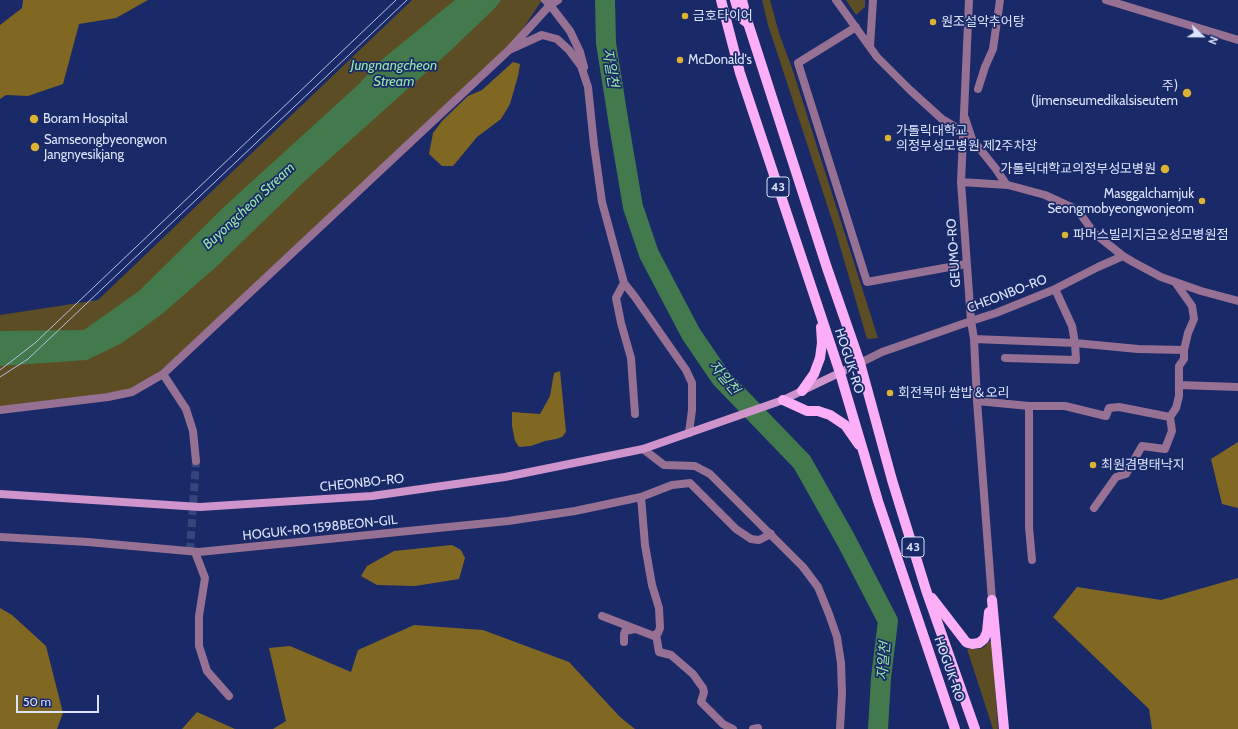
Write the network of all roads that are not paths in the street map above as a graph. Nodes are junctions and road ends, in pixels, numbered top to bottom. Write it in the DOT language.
graph roads {
  1 [pos="721,0"];
  2 [pos="735,0"];
  3 [pos="742,0"];
  4 [pos="836,0"];
  5 [pos="874,0"];
  6 [pos="969,0"];
  7 [pos="1000,0"];
  8 [pos="1106,0"];
  9 [pos="551,2"];
  10 [pos="748,23"];
  11 [pos="856,27"];
  12 [pos="1238,40"];
  13 [pos="870,46"];
  14 [pos="509,50"];
  15 [pos="588,87"];
  16 [pos="978,89"];
  17 [pos="964,114"];
  18 [pos="962,131"];
  19 [pos="961,182"];
  20 [pos="1006,184"];
  21 [pos="1123,256"];
  22 [pos="966,264"];
  23 [pos="1176,282"];
  24 [pos="624,283"];
  25 [pos="1055,289"];
  26 [pos="1238,301"];
  27 [pos="820,311"];
  28 [pos="971,321"];
  29 [pos="974,339"];
  30 [pos="1075,343"];
  31 [pos="1184,350"];
  32 [pos="1005,358"];
  33 [pos="860,363"];
  34 [pos="840,372"];
  35 [pos="163,374"];
  36 [pos="1179,385"];
  37 [pos="1238,387"];
  38 [pos="802,391"];
  39 [pos="783,400"];
  40 [pos="977,401"];
  41 [pos="1029,406"];
  42 [pos="0,410"];
  43 [pos="635,414"];
  44 [pos="1170,417"];
  45 [pos="689,433"];
  46 [pos="643,449"];
  47 [pos="866,459"];
  48 [pos="196,461"];
  49 [pos="0,494"];
  50 [pos="641,496"];
  51 [pos="1094,508"];
  52 [pos="771,534"];
  53 [pos="0,537"];
  54 [pos="195,552"];
  55 [pos="1032,560"];
  56 [pos="926,590"];
  57 [pos="992,600"];
  58 [pos="602,616"];
  59 [pos="636,629"];
  60 [pos="656,634"];
  61 [pos="624,642"];
  62 [pos="229,696"];
  63 [pos="733,729"];
  64 [pos="840,729"];
  65 [pos="955,729"];
  66 [pos="975,729"];
  67 [pos="1004,729"];
  1 -- 27 [label="main road, HOGUK-RO / 43"];
  2 -- 10 [label="main road"];
  3 -- 10 [label="main road, HOGUK-RO / 43"];
  4 -- 11 [label="street"];
  5 -- 13 [label="street"];
  6 -- 17 [label="street, GEUMO-RO"];
  7 -- 16 [label="street"];
  8 -- 12 [label="street"];
  9 -- 14 [label="street"];
  9 -- 15 [label="street"];
  10 -- 33 [label="main road, HOGUK-RO / 43"];
  11 -- 13 [label="street"];
  11 -- 22 [label="street"];
  13 -- 18 [label="street"];
  14 -- 15 [label="street"];
  14 -- 35 [label="street"];
  15 -- 24 [label="street"];
  17 -- 18 [label="street, GEUMO-RO"];
  17 -- 20 [label="street"];
  18 -- 19 [label="street, GEUMO-RO"];
  19 -- 20 [label="street"];
  19 -- 22 [label="street, GEUMO-RO"];
  20 -- 21 [label="street"];
  21 -- 23 [label="street"];
  21 -- 25 [label="street, CHEONBO-RO"];
  22 -- 28 [label="street, GEUMO-RO"];
  23 -- 26 [label="street"];
  23 -- 31 [label="street"];
  24 -- 43 [label="street"];
  24 -- 45 [label="street"];
  25 -- 28 [label="street, CHEONBO-RO"];
  25 -- 30 [label="street"];
  27 -- 34 [label="main road, HOGUK-RO / 43"];
  27 -- 38 [label="main road"];
  28 -- 29 [label="street, GEUMO-RO"];
  28 -- 33 [label="street, CHEONBO-RO"];
  29 -- 30 [label="street"];
  29 -- 40 [label="street, GEUMO-RO"];
  30 -- 31 [label="street"];
  30 -- 32 [label="street"];
  31 -- 36 [label="street"];
  33 -- 34 [label="main road, CHEONBO-RO"];
  33 -- 56 [label="main road, HOGUK-RO / 43"];
  34 -- 38 [label="main road, CHEONBO-RO"];
  34 -- 47 [label="main road, HOGUK-RO / 43"];
  35 -- 42 [label="street"];
  35 -- 48 [label="street"];
  36 -- 37 [label="street"];
  36 -- 44 [label="street"];
  38 -- 39 [label="main road, CHEONBO-RO"];
  39 -- 45 [label="main road, CHEONBO-RO"];
  39 -- 47 [label="main road"];
  40 -- 41 [label="street"];
  40 -- 57 [label="street, GEUMO-RO"];
  41 -- 44 [label="street"];
  41 -- 55 [label="street"];
  44 -- 51 [label="street"];
  45 -- 46 [label="main road, CHEONBO-RO"];
  46 -- 49 [label="main road, CHEONBO-RO"];
  46 -- 52 [label="street"];
  47 -- 65 [label="main road, HOGUK-RO / 43"];
  50 -- 52 [label="street, HOGUK-RO 1598BEON-GIL"];
  50 -- 54 [label="street, HOGUK-RO 1598BEON-GIL"];
  50 -- 60 [label="street"];
  52 -- 64 [label="street"];
  53 -- 54 [label="street, HOGUK-RO 1598BEON-GIL"];
  54 -- 62 [label="street"];
  56 -- 57 [label="main road"];
  56 -- 66 [label="main road, HOGUK-RO / 43"];
  57 -- 67 [label="main road"];
  58 -- 59 [label="street"];
  59 -- 60 [label="street"];
  59 -- 61 [label="street"];
  60 -- 63 [label="street"];
}
